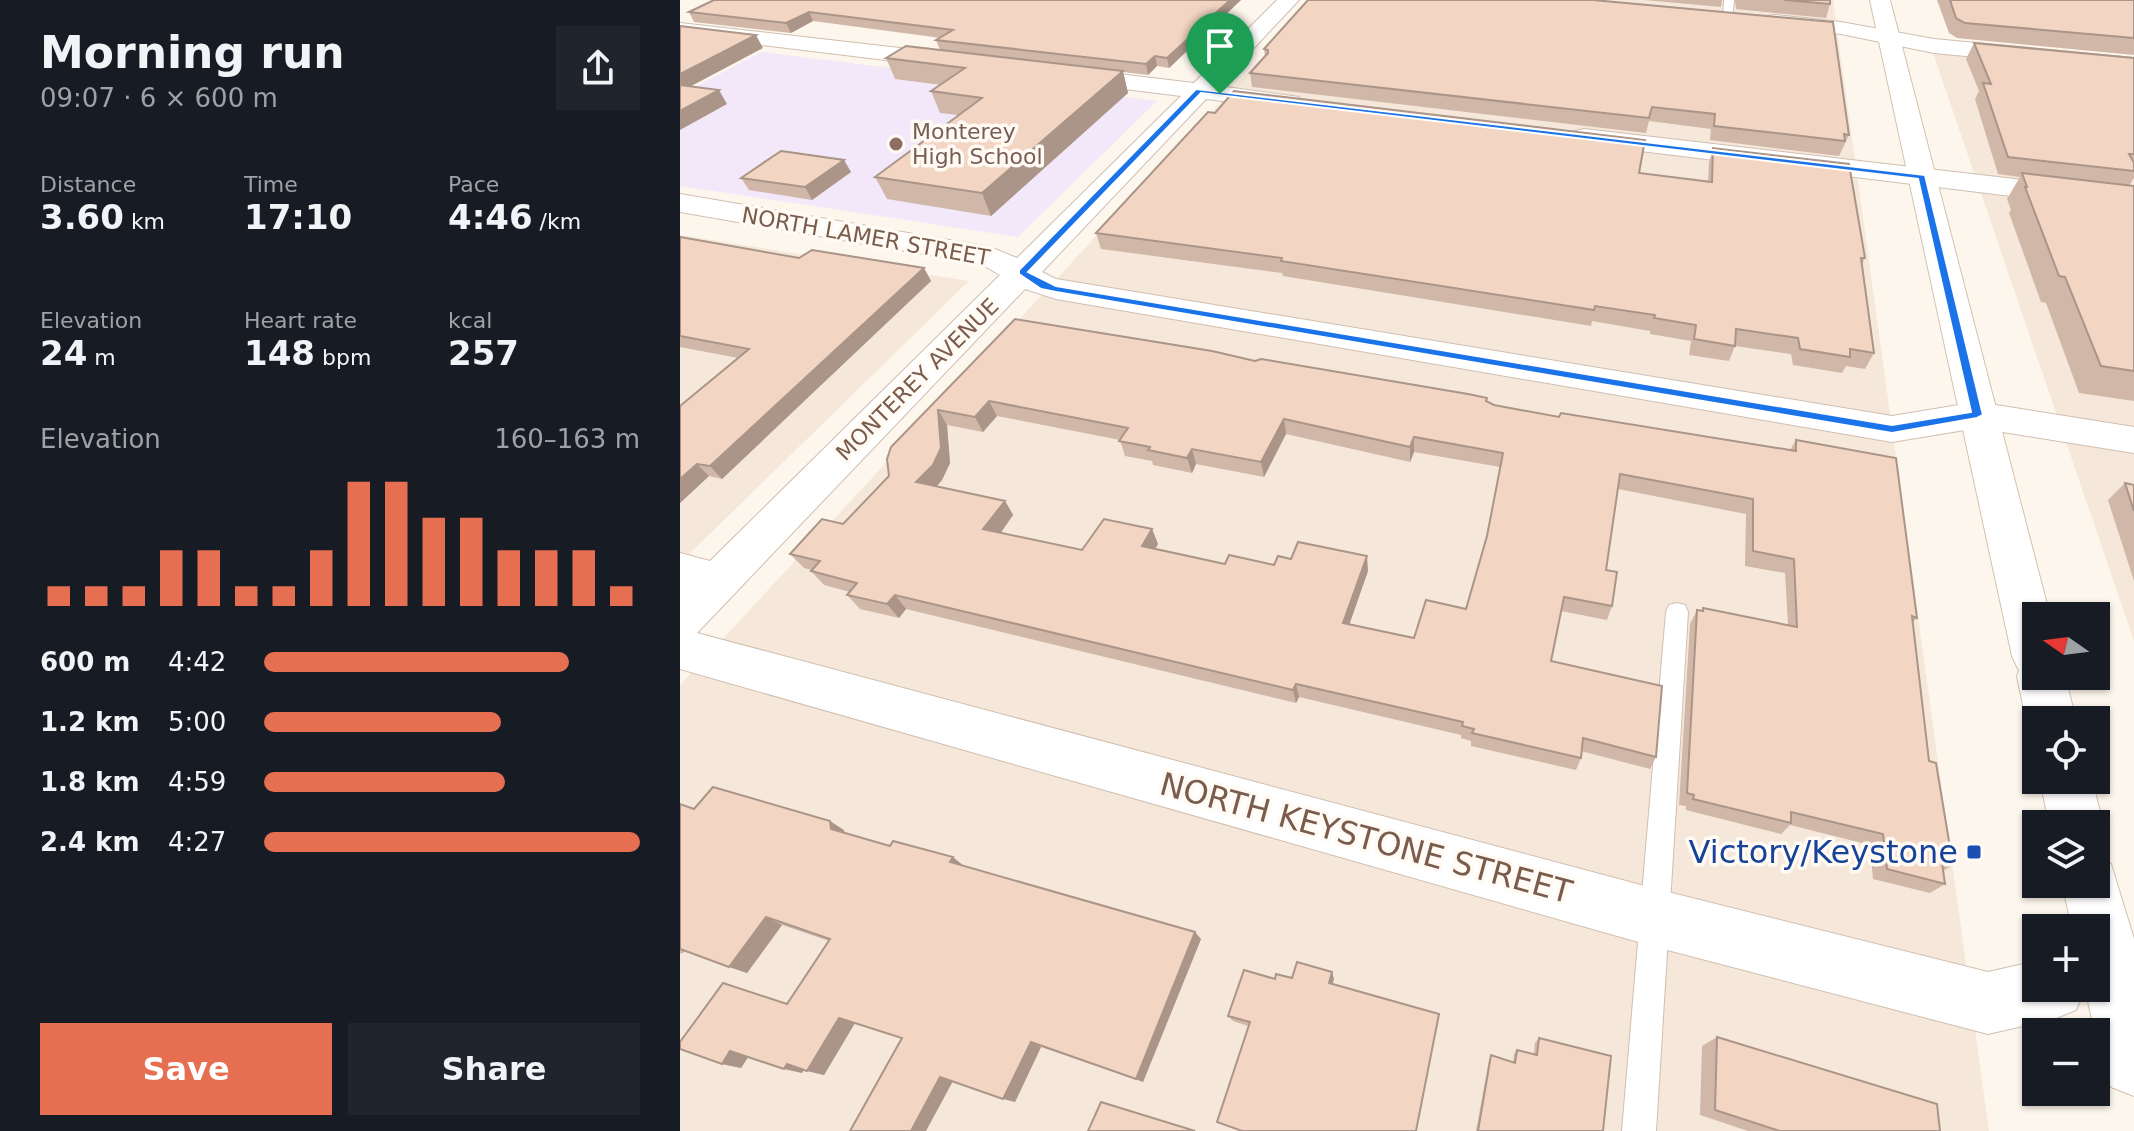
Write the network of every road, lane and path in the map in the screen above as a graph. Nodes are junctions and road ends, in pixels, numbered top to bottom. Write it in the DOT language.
graph roads {
  1 [pos="1289,0"];
  2 [pos="1880,0"];
  3 [pos="1723,11"];
  4 [pos="680,29"];
  5 [pos="1889,37"];
  6 [pos="975,64"];
  7 [pos="2134,65"];
  8 [pos="1037,71"];
  9 [pos="1199,91"];
  10 [pos="1314,105"];
  11 [pos="1565,135"];
  12 [pos="1922,177"];
  13 [pos="2134,202"];
  14 [pos="680,203"];
  15 [pos="1023,272"];
  16 [pos="1977,415"];
  17 [pos="2134,440"];
  18 [pos="700,576"];
  19 [pos="2023,602"];
  20 [pos="1677,612"];
  21 [pos="680,621"];
  22 [pos="680,649"];
  23 [pos="1656,918"];
  24 [pos="2022,995"];
  25 [pos="2109,1002"];
  26 [pos="2134,1064"];
  27 [pos="1639,1131"];
  1 -- 9 [label="street, MONTEREY AVENUE"];
  2 -- 5 [label="street"];
  3 -- 5 [label="street"];
  4 -- 6 [label="street"];
  5 -- 7 [label="street"];
  5 -- 12 [label="street"];
  8 -- 9 [label="street"];
  9 -- 10 [label="street"];
  9 -- 15 [label="street, MONTEREY AVENUE"];
  11 -- 12 [label="street"];
  12 -- 13 [label="street"];
  12 -- 16 [label="street"];
  14 -- 15 [label="street, NORTH LAMER STREET"];
  15 -- 16 [label="street, NORTH LAMER STREET"];
  15 -- 18 [label="street, MONTEREY AVENUE"];
  16 -- 17 [label="street, NORTH LAMER STREET"];
  16 -- 19 [label="street"];
  18 -- 21 [label="street, MONTEREY AVENUE"];
  20 -- 23 [label="lane"];
  22 -- 23 [label="street, NORTH KEYSTONE STREET"];
  23 -- 24 [label="street, NORTH KEYSTONE STREET"];
  23 -- 27 [label="lane"];
  25 -- 26 [label="street"];
}
